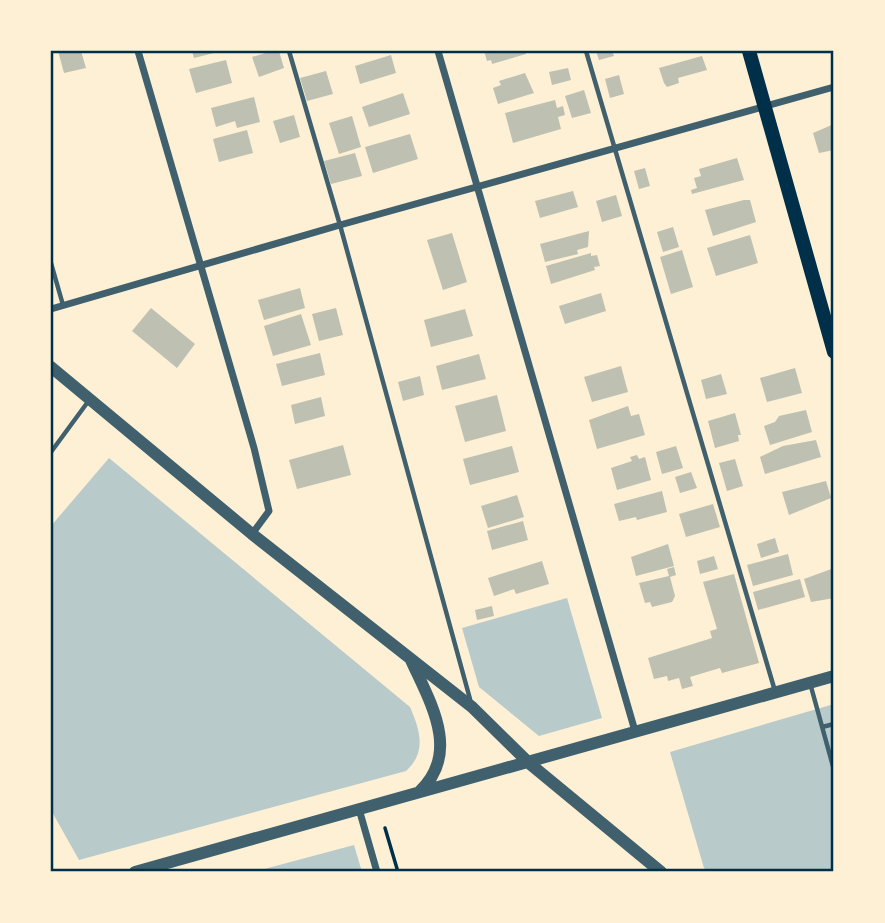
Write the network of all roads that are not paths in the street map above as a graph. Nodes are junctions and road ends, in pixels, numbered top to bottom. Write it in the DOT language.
graph roads {
  1 [pos="138,51"];
  2 [pos="289,51"];
  3 [pos="438,51"];
  4 [pos="586,51"];
  5 [pos="749,51"];
  6 [pos="834,87"];
  7 [pos="764,107"];
  8 [pos="614,148"];
  9 [pos="478,186"];
  10 [pos="340,225"];
  11 [pos="51,263"];
  12 [pos="199,265"];
  13 [pos="63,306"];
  14 [pos="51,309"];
  15 [pos="834,352"];
  16 [pos="51,367"];
  17 [pos="90,399"];
  18 [pos="51,452"];
  19 [pos="252,534"];
  20 [pos="410,657"];
  21 [pos="834,676"];
  22 [pos="810,683"];
  23 [pos="775,693"];
  24 [pos="472,707"];
  25 [pos="834,724"];
  26 [pos="822,727"];
  27 [pos="635,732"];
  28 [pos="529,763"];
  29 [pos="834,770"];
  30 [pos="418,793"];
  31 [pos="359,809"];
  32 [pos="135,872"];
  33 [pos="377,872"];
  34 [pos="661,872"];
  1 -- 12 [label="street"];
  2 -- 10 [label="lane"];
  3 -- 9 [label="street"];
  4 -- 8 [label="lane"];
  5 -- 7 [label="main road"];
  6 -- 7 [label="street"];
  7 -- 8 [label="street"];
  7 -- 15 [label="main road"];
  8 -- 9 [label="street"];
  8 -- 23 [label="lane"];
  9 -- 10 [label="street"];
  9 -- 27 [label="street"];
  10 -- 12 [label="street"];
  10 -- 24 [label="lane"];
  11 -- 13 [label="lane"];
  12 -- 13 [label="street"];
  12 -- 19 [label="street"];
  13 -- 14 [label="street"];
  16 -- 17 [label="street"];
  17 -- 18 [label="lane"];
  17 -- 19 [label="street"];
  19 -- 20 [label="street"];
  20 -- 24 [label="street"];
  20 -- 30 [label="street"];
  21 -- 22 [label="street"];
  22 -- 23 [label="street"];
  22 -- 26 [label="lane"];
  23 -- 27 [label="street"];
  24 -- 28 [label="street"];
  25 -- 26 [label="lane"];
  26 -- 29 [label="lane"];
  27 -- 28 [label="street"];
  28 -- 30 [label="street"];
  28 -- 34 [label="street"];
  30 -- 31 [label="street"];
  31 -- 32 [label="street"];
  31 -- 33 [label="street"];
}
